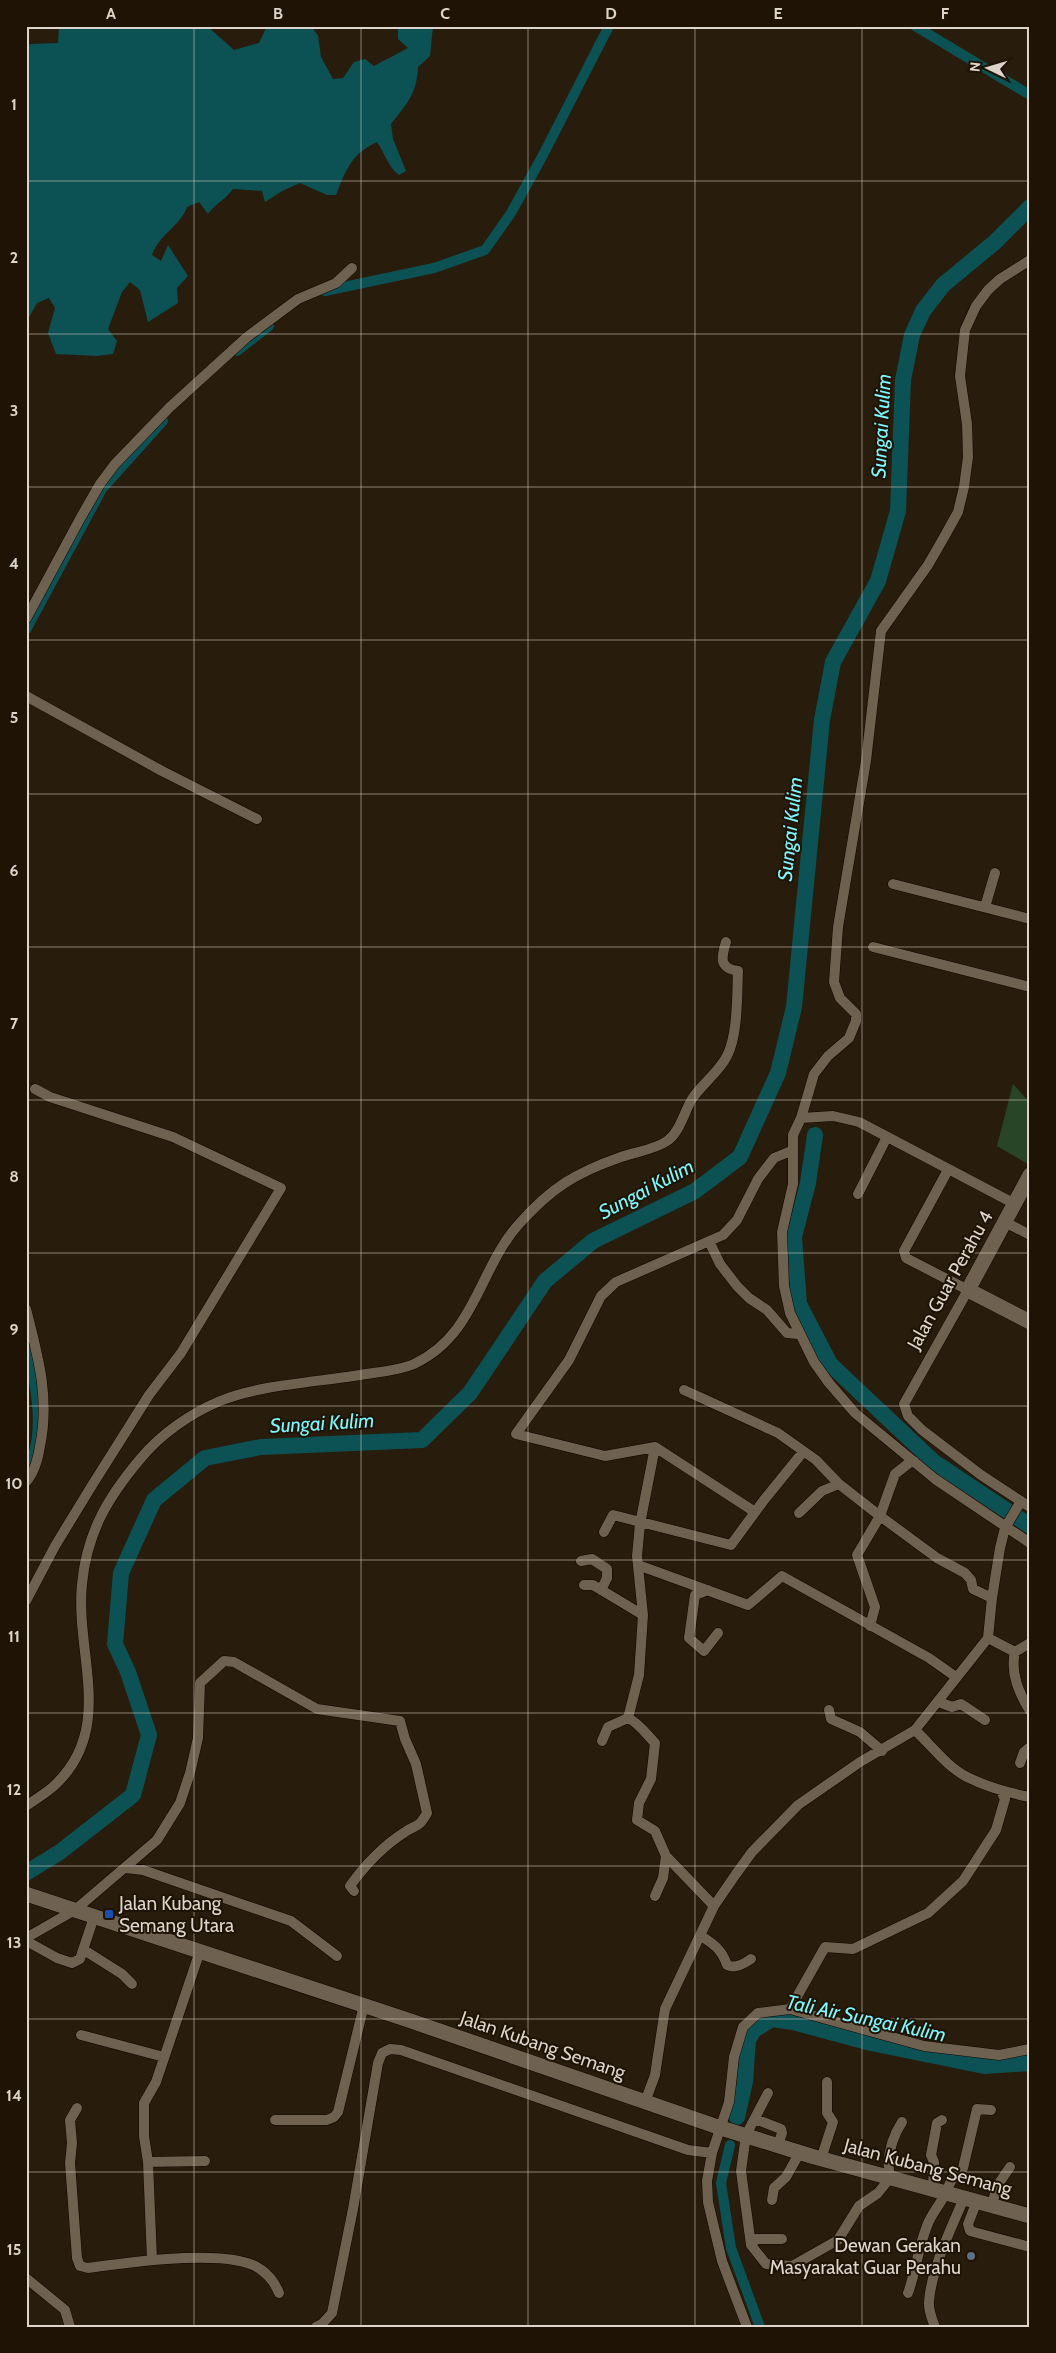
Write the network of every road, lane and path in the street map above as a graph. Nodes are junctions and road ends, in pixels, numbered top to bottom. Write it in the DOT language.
graph roads {
  1 [pos="1030,260"];
  2 [pos="352,268"];
  3 [pos="26,619"];
  4 [pos="26,696"];
  5 [pos="257,819"];
  6 [pos="995,873"];
  7 [pos="893,884"];
  8 [pos="985,907"];
  9 [pos="1030,919"];
  10 [pos="726,942"];
  11 [pos="873,947"];
  12 [pos="1030,987"];
  13 [pos="35,1089"];
  14 [pos="801,1118"];
  15 [pos="887,1137"];
  16 [pos="791,1151"];
  17 [pos="948,1170"];
  18 [pos="1030,1175"];
  19 [pos="858,1194"];
  20 [pos="1015,1204"];
  21 [pos="1005,1222"];
  22 [pos="1030,1235"];
  23 [pos="709,1241"];
  24 [pos="968,1290"];
  25 [pos="26,1309"];
  26 [pos="1030,1322"];
  27 [pos="798,1334"];
  28 [pos="684,1390"];
  29 [pos="655,1447"];
  30 [pos="803,1452"];
  31 [pos="914,1461"];
  32 [pos="26,1482"];
  33 [pos="839,1484"];
  34 [pos="1019,1504"];
  35 [pos="1030,1507"];
  36 [pos="754,1512"];
  37 [pos="799,1513"];
  38 [pos="880,1516"];
  39 [pos="640,1524"];
  40 [pos="1006,1527"];
  41 [pos="604,1532"];
  42 [pos="1030,1543"];
  43 [pos="581,1561"];
  44 [pos="638,1565"];
  45 [pos="584,1586"];
  46 [pos="601,1590"];
  47 [pos="708,1590"];
  48 [pos="27,1594"];
  49 [pos="992,1598"];
  50 [pos="643,1615"];
  51 [pos="870,1626"];
  52 [pos="718,1633"];
  53 [pos="988,1638"];
  54 [pos="1030,1643"];
  55 [pos="1016,1652"];
  56 [pos="956,1677"];
  57 [pos="939,1702"];
  58 [pos="828,1710"];
  59 [pos="1030,1711"];
  60 [pos="628,1718"];
  61 [pos="985,1720"];
  62 [pos="915,1730"];
  63 [pos="602,1741"];
  64 [pos="1030,1747"];
  65 [pos="882,1751"];
  66 [pos="1020,1763"];
  67 [pos="1001,1791"];
  68 [pos="1030,1797"];
  69 [pos="26,1806"];
  70 [pos="666,1856"];
  71 [pos="126,1868"];
  72 [pos="354,1891"];
  73 [pos="26,1894"];
  74 [pos="655,1896"];
  75 [pos="714,1906"];
  76 [pos="75,1910"];
  77 [pos="94,1917"];
  78 [pos="700,1936"];
  79 [pos="28,1942"];
  80 [pos="84,1950"];
  81 [pos="200,1951"];
  82 [pos="337,1956"];
  83 [pos="751,1959"];
  84 [pos="132,1984"];
  85 [pos="364,2005"];
  86 [pos="790,2009"];
  87 [pos="81,2035"];
  88 [pos="1030,2049"];
  89 [pos="164,2058"];
  90 [pos="827,2082"];
  91 [pos="768,2094"];
  92 [pos="645,2102"];
  93 [pos="77,2108"];
  94 [pos="991,2110"];
  95 [pos="755,2119"];
  96 [pos="274,2120"];
  97 [pos="942,2120"];
  98 [pos="902,2122"];
  99 [pos="721,2128"];
  100 [pos="746,2135"];
  101 [pos="778,2145"];
  102 [pos="800,2152"];
  103 [pos="712,2153"];
  104 [pos="821,2158"];
  105 [pos="205,2161"];
  106 [pos="148,2162"];
  107 [pos="1010,2167"];
  108 [pos="890,2178"];
  109 [pos="940,2191"];
  110 [pos="970,2199"];
  111 [pos="772,2200"];
  112 [pos="992,2205"];
  113 [pos="1030,2216"];
  114 [pos="782,2239"];
  115 [pos="751,2246"];
  116 [pos="1030,2247"];
  117 [pos="152,2260"];
  118 [pos="26,2278"];
  119 [pos="279,2293"];
  120 [pos="908,2293"];
  121 [pos="747,2325"];
  122 [pos="70,2327"];
  123 [pos="316,2327"];
  124 [pos="734,2327"];
  125 [pos="935,2327"];
  1 -- 14 [label="street"];
  2 -- 3 [label="street"];
  4 -- 5 [label="street"];
  6 -- 8 [label="street"];
  7 -- 8 [label="street"];
  8 -- 9 [label="street"];
  10 -- 69 [label="street"];
  11 -- 12 [label="street"];
  13 -- 48 [label="street"];
  14 -- 15 [label="street"];
  14 -- 16 [label="street"];
  15 -- 17 [label="street"];
  15 -- 19 [label="street"];
  16 -- 23 [label="street"];
  16 -- 27 [label="street"];
  17 -- 20 [label="street"];
  17 -- 24 [label="street"];
  18 -- 20 [label="main road, Jalan Guar Perahu 4"];
  20 -- 21 [label="main road, Jalan Guar Perahu 4"];
  21 -- 22 [label="street"];
  21 -- 24 [label="main road, Jalan Guar Perahu 4"];
  23 -- 27 [label="street"];
  23 -- 29 [label="street"];
  24 -- 26 [label="main road"];
  24 -- 34 [label="street, Jalan Guar Perahu 4"];
  25 -- 32 [label="street"];
  27 -- 31 [label="street"];
  28 -- 30 [label="street"];
  29 -- 36 [label="street"];
  29 -- 39 [label="street"];
  30 -- 33 [label="street"];
  30 -- 36 [label="street"];
  31 -- 38 [label="street"];
  31 -- 40 [label="street"];
  33 -- 37 [label="street"];
  33 -- 38 [label="street"];
  34 -- 35 [label="street"];
  34 -- 40 [label="street"];
  36 -- 39 [label="street"];
  38 -- 49 [label="street"];
  38 -- 51 [label="street"];
  39 -- 41 [label="street"];
  39 -- 44 [label="street"];
  40 -- 42 [label="street"];
  40 -- 49 [label="street"];
  43 -- 46 [label="street"];
  44 -- 47 [label="street"];
  44 -- 50 [label="street"];
  45 -- 46 [label="street"];
  46 -- 50 [label="street"];
  47 -- 51 [label="street"];
  47 -- 52 [label="street"];
  49 -- 53 [label="street"];
  50 -- 60 [label="street"];
  51 -- 56 [label="street"];
  53 -- 55 [label="street"];
  53 -- 56 [label="street"];
  54 -- 55 [label="street"];
  55 -- 59 [label="street"];
  56 -- 57 [label="street"];
  57 -- 61 [label="street"];
  57 -- 62 [label="street"];
  58 -- 65 [label="street"];
  60 -- 63 [label="street"];
  60 -- 70 [label="street"];
  62 -- 65 [label="street"];
  62 -- 67 [label="street"];
  64 -- 66 [label="street"];
  65 -- 75 [label="street"];
  67 -- 68 [label="street"];
  67 -- 86 [label="street"];
  70 -- 74 [label="street"];
  70 -- 75 [label="street"];
  71 -- 72 [label="street"];
  71 -- 76 [label="street"];
  71 -- 82 [label="street"];
  73 -- 76 [label="main road, Jalan Kubang Semang"];
  75 -- 78 [label="street"];
  76 -- 77 [label="main road, Jalan Kubang Semang"];
  76 -- 79 [label="street"];
  77 -- 80 [label="street"];
  77 -- 81 [label="main road, Jalan Kubang Semang"];
  78 -- 83 [label="street"];
  78 -- 92 [label="street"];
  79 -- 80 [label="street"];
  80 -- 84 [label="street"];
  81 -- 85 [label="main road, Jalan Kubang Semang"];
  81 -- 89 [label="street"];
  85 -- 92 [label="main road, Jalan Kubang Semang"];
  85 -- 96 [label="street"];
  86 -- 88 [label="street"];
  86 -- 99 [label="street"];
  87 -- 89 [label="street"];
  89 -- 106 [label="street"];
  90 -- 104 [label="street"];
  91 -- 95 [label="street"];
  92 -- 99 [label="main road, Jalan Kubang Semang"];
  93 -- 117 [label="street"];
  94 -- 109 [label="street"];
  95 -- 100 [label="street"];
  95 -- 101 [label="street"];
  97 -- 109 [label="street"];
  98 -- 108 [label="street"];
  99 -- 100 [label="main road, Jalan Kubang Semang"];
  99 -- 103 [label="street"];
  100 -- 101 [label="main road, Jalan Kubang Semang"];
  100 -- 115 [label="street"];
  101 -- 102 [label="main road, Jalan Kubang Semang"];
  102 -- 104 [label="main road, Jalan Kubang Semang"];
  102 -- 111 [label="street"];
  103 -- 121 [label="street"];
  103 -- 123 [label="street"];
  104 -- 108 [label="main road, Jalan Kubang Semang"];
  105 -- 106 [label="street"];
  106 -- 117 [label="street"];
  107 -- 112 [label="street"];
  108 -- 109 [label="main road, Jalan Kubang Semang"];
  108 -- 115 [label="street"];
  109 -- 110 [label="main road, Jalan Kubang Semang"];
  109 -- 120 [label="street"];
  110 -- 112 [label="main road, Jalan Kubang Semang"];
  110 -- 116 [label="street"];
  110 -- 125 [label="street"];
  112 -- 113 [label="main road, Jalan Kubang Semang"];
  114 -- 115 [label="street"];
  117 -- 119 [label="street"];
  118 -- 122 [label="street"];
  121 -- 124 [label="street"];
}
